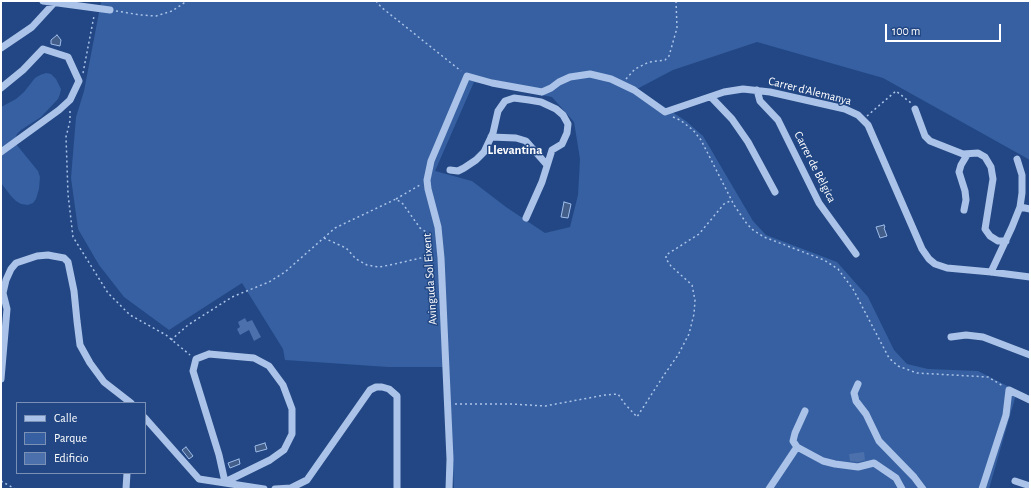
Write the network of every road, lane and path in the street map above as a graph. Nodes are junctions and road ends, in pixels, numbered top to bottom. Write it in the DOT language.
graph roads {
  1 [pos="43,1"];
  2 [pos="187,1"];
  3 [pos="376,1"];
  4 [pos="676,1"];
  5 [pos="55,2"];
  6 [pos="96,8"];
  7 [pos="110,10"];
  8 [pos="1,48"];
  9 [pos="467,76"];
  10 [pos="79,81"];
  11 [pos="622,84"];
  12 [pos="1,88"];
  13 [pos="757,90"];
  14 [pos="542,92"];
  15 [pos="711,97"];
  16 [pos="70,100"];
  17 [pos="541,102"];
  18 [pos="915,109"];
  19 [pos="665,112"];
  20 [pos="863,119"];
  21 [pos="491,137"];
  22 [pos="1,152"];
  23 [pos="967,154"];
  24 [pos="1017,159"];
  25 [pos="547,166"];
  26 [pos="450,170"];
  27 [pos="428,182"];
  28 [pos="775,192"];
  29 [pos="396,199"];
  30 [pos="732,200"];
  31 [pos="1020,208"];
  32 [pos="1030,209"];
  33 [pos="964,210"];
  34 [pos="526,218"];
  35 [pos="439,236"];
  36 [pos="324,238"];
  37 [pos="1006,241"];
  38 [pos="440,254"];
  39 [pos="856,254"];
  40 [pos="991,272"];
  41 [pos="1030,277"];
  42 [pos="951,337"];
  43 [pos="171,340"];
  44 [pos="1030,355"];
  45 [pos="196,359"];
  46 [pos="1,378"];
  47 [pos="858,384"];
  48 [pos="1009,390"];
  49 [pos="1030,400"];
  50 [pos="130,402"];
  51 [pos="447,404"];
  52 [pos="805,411"];
  53 [pos="146,420"];
  54 [pos="797,447"];
  55 [pos="127,474"];
  56 [pos="1,481"];
  57 [pos="1015,481"];
  58 [pos="225,482"];
  59 [pos="1030,486"];
  60 [pos="15,489"];
  61 [pos="126,489"];
  62 [pos="264,489"];
  63 [pos="275,489"];
  64 [pos="397,489"];
  65 [pos="449,489"];
  66 [pos="769,489"];
  67 [pos="902,489"];
  68 [pos="924,489"];
  69 [pos="982,489"];
  1 -- 5 [label="street"];
  2 -- 7 [label="path"];
  3 -- 9 [label="path"];
  4 -- 11 [label="path"];
  5 -- 6 [label="street"];
  5 -- 8 [label="street"];
  6 -- 7 [label="street"];
  6 -- 10 [label="path"];
  9 -- 14 [label="street"];
  9 -- 27 [label="street, Avinguda Sol Eixent"];
  10 -- 12 [label="street"];
  10 -- 16 [label="street"];
  11 -- 14 [label="street"];
  11 -- 19 [label="street"];
  13 -- 15 [label="street, Carrer d'Alemanya"];
  13 -- 20 [label="street, Carrer d'Alemanya"];
  13 -- 39 [label="street, Carrer de Bèlgica"];
  14 -- 17 [label="street"];
  15 -- 19 [label="street, Carrer d'Alemanya"];
  15 -- 28 [label="street"];
  16 -- 22 [label="street"];
  16 -- 43 [label="path"];
  17 -- 21 [label="street"];
  17 -- 25 [label="street"];
  18 -- 20 [label="path"];
  18 -- 23 [label="street"];
  19 -- 30 [label="path"];
  20 -- 40 [label="street, Carrer d'Alemanya"];
  21 -- 25 [label="street"];
  21 -- 26 [label="street"];
  23 -- 33 [label="street"];
  23 -- 37 [label="street"];
  24 -- 31 [label="street"];
  25 -- 34 [label="street"];
  27 -- 29 [label="path"];
  27 -- 35 [label="street, Avinguda Sol Eixent"];
  29 -- 35 [label="path"];
  29 -- 36 [label="path"];
  30 -- 48 [label="path"];
  30 -- 51 [label="path"];
  31 -- 32 [label="street"];
  31 -- 37 [label="street"];
  35 -- 38 [label="street, Avinguda Sol Eixent"];
  36 -- 38 [label="path"];
  36 -- 43 [label="path"];
  37 -- 40 [label="street"];
  38 -- 51 [label="street, Avinguda Sol Eixent"];
  40 -- 41 [label="street, Carrer d'Alemanya"];
  42 -- 44 [label="street"];
  43 -- 45 [label="path"];
  45 -- 58 [label="street"];
  45 -- 58 [label="street"];
  46 -- 50 [label="street"];
  47 -- 68 [label="street"];
  48 -- 49 [label="street"];
  48 -- 69 [label="street"];
  51 -- 65 [label="street, Avinguda Sol Eixent"];
  52 -- 54 [label="street"];
  53 -- 58 [label="street"];
  54 -- 66 [label="street"];
  54 -- 67 [label="street"];
  55 -- 61 [label="street"];
  56 -- 60 [label="path"];
  57 -- 59 [label="street"];
  58 -- 62 [label="street"];
  63 -- 64 [label="street"];
}
